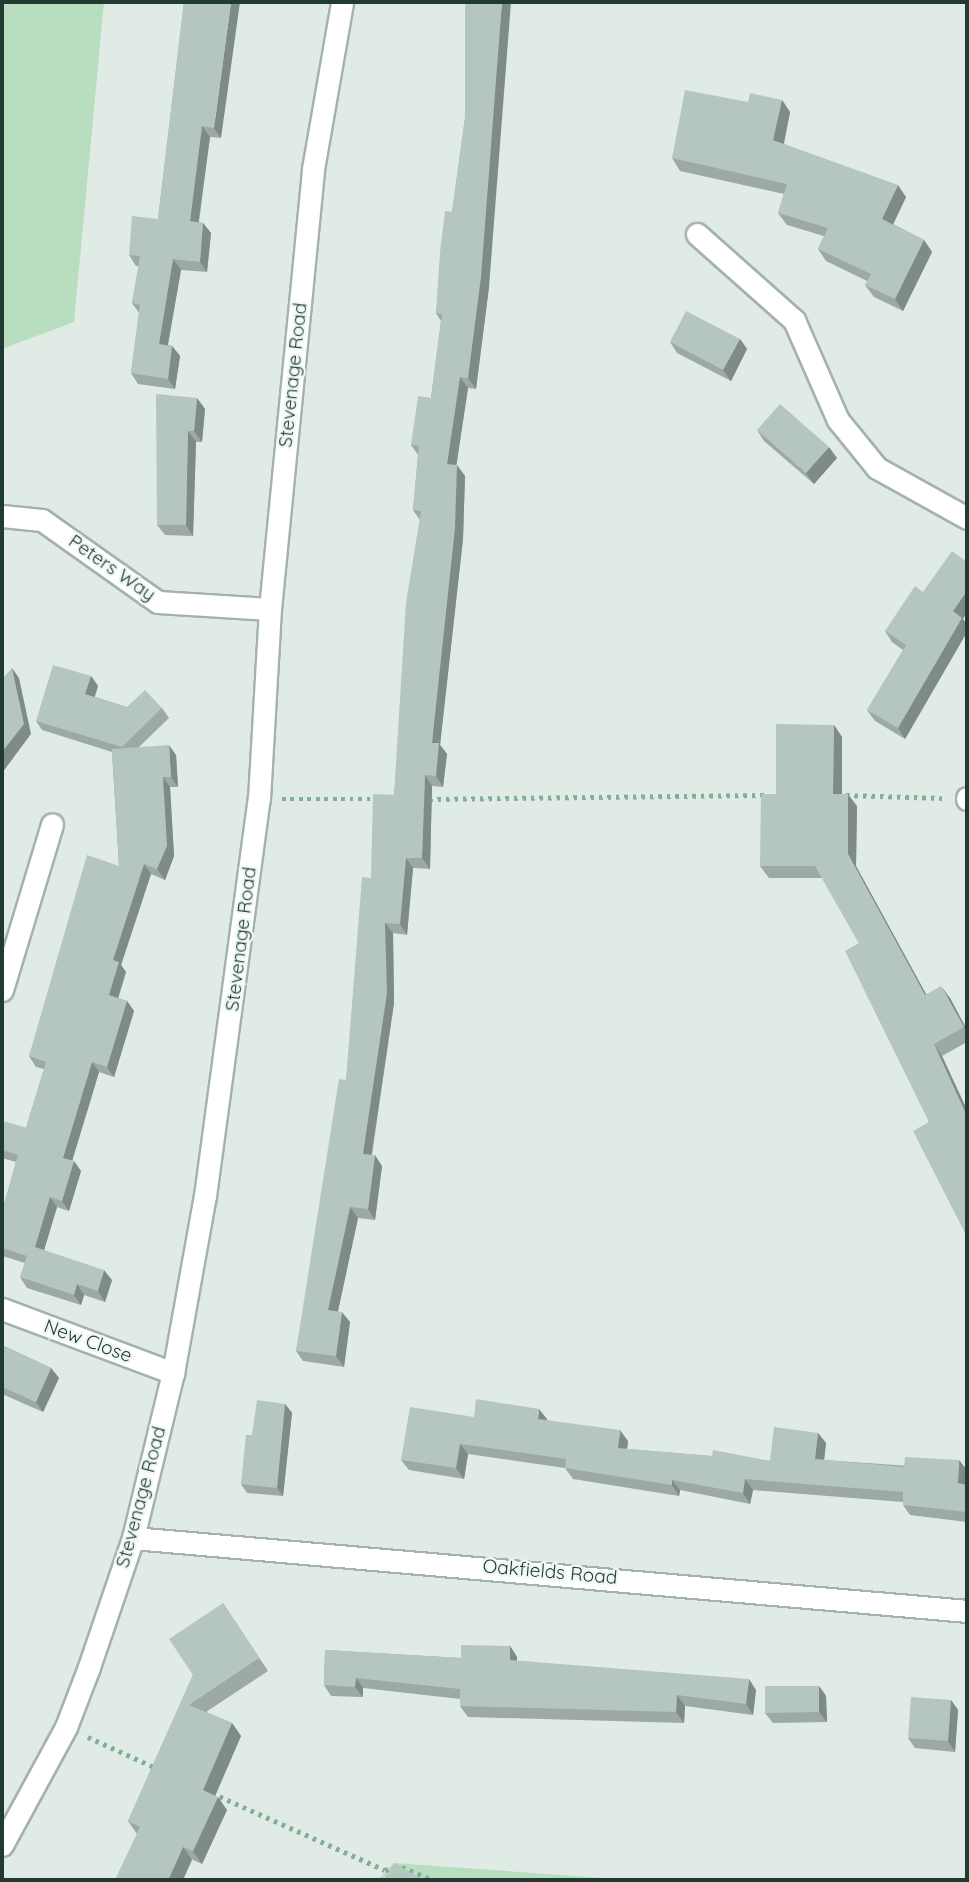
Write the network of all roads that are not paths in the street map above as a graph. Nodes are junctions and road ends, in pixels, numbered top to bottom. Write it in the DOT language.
graph roads {
  1 [pos="342,2"];
  2 [pos="697,234"];
  3 [pos="2,516"];
  4 [pos="967,519"];
  5 [pos="270,609"];
  6 [pos="52,824"];
  7 [pos="2,990"];
  8 [pos="2,1309"];
  9 [pos="173,1373"];
  10 [pos="133,1538"];
  11 [pos="967,1611"];
  12 [pos="2,1845"];
  1 -- 5 [label="main road, Stevenage Road"];
  2 -- 4 [label="main road"];
  3 -- 5 [label="main road, Peters Way"];
  5 -- 9 [label="main road, Stevenage Road"];
  6 -- 7 [label="main road"];
  8 -- 9 [label="main road, New Close"];
  9 -- 10 [label="main road, Stevenage Road"];
  10 -- 11 [label="main road, Oakfields Road"];
  10 -- 12 [label="main road, Stevenage Road"];
}
